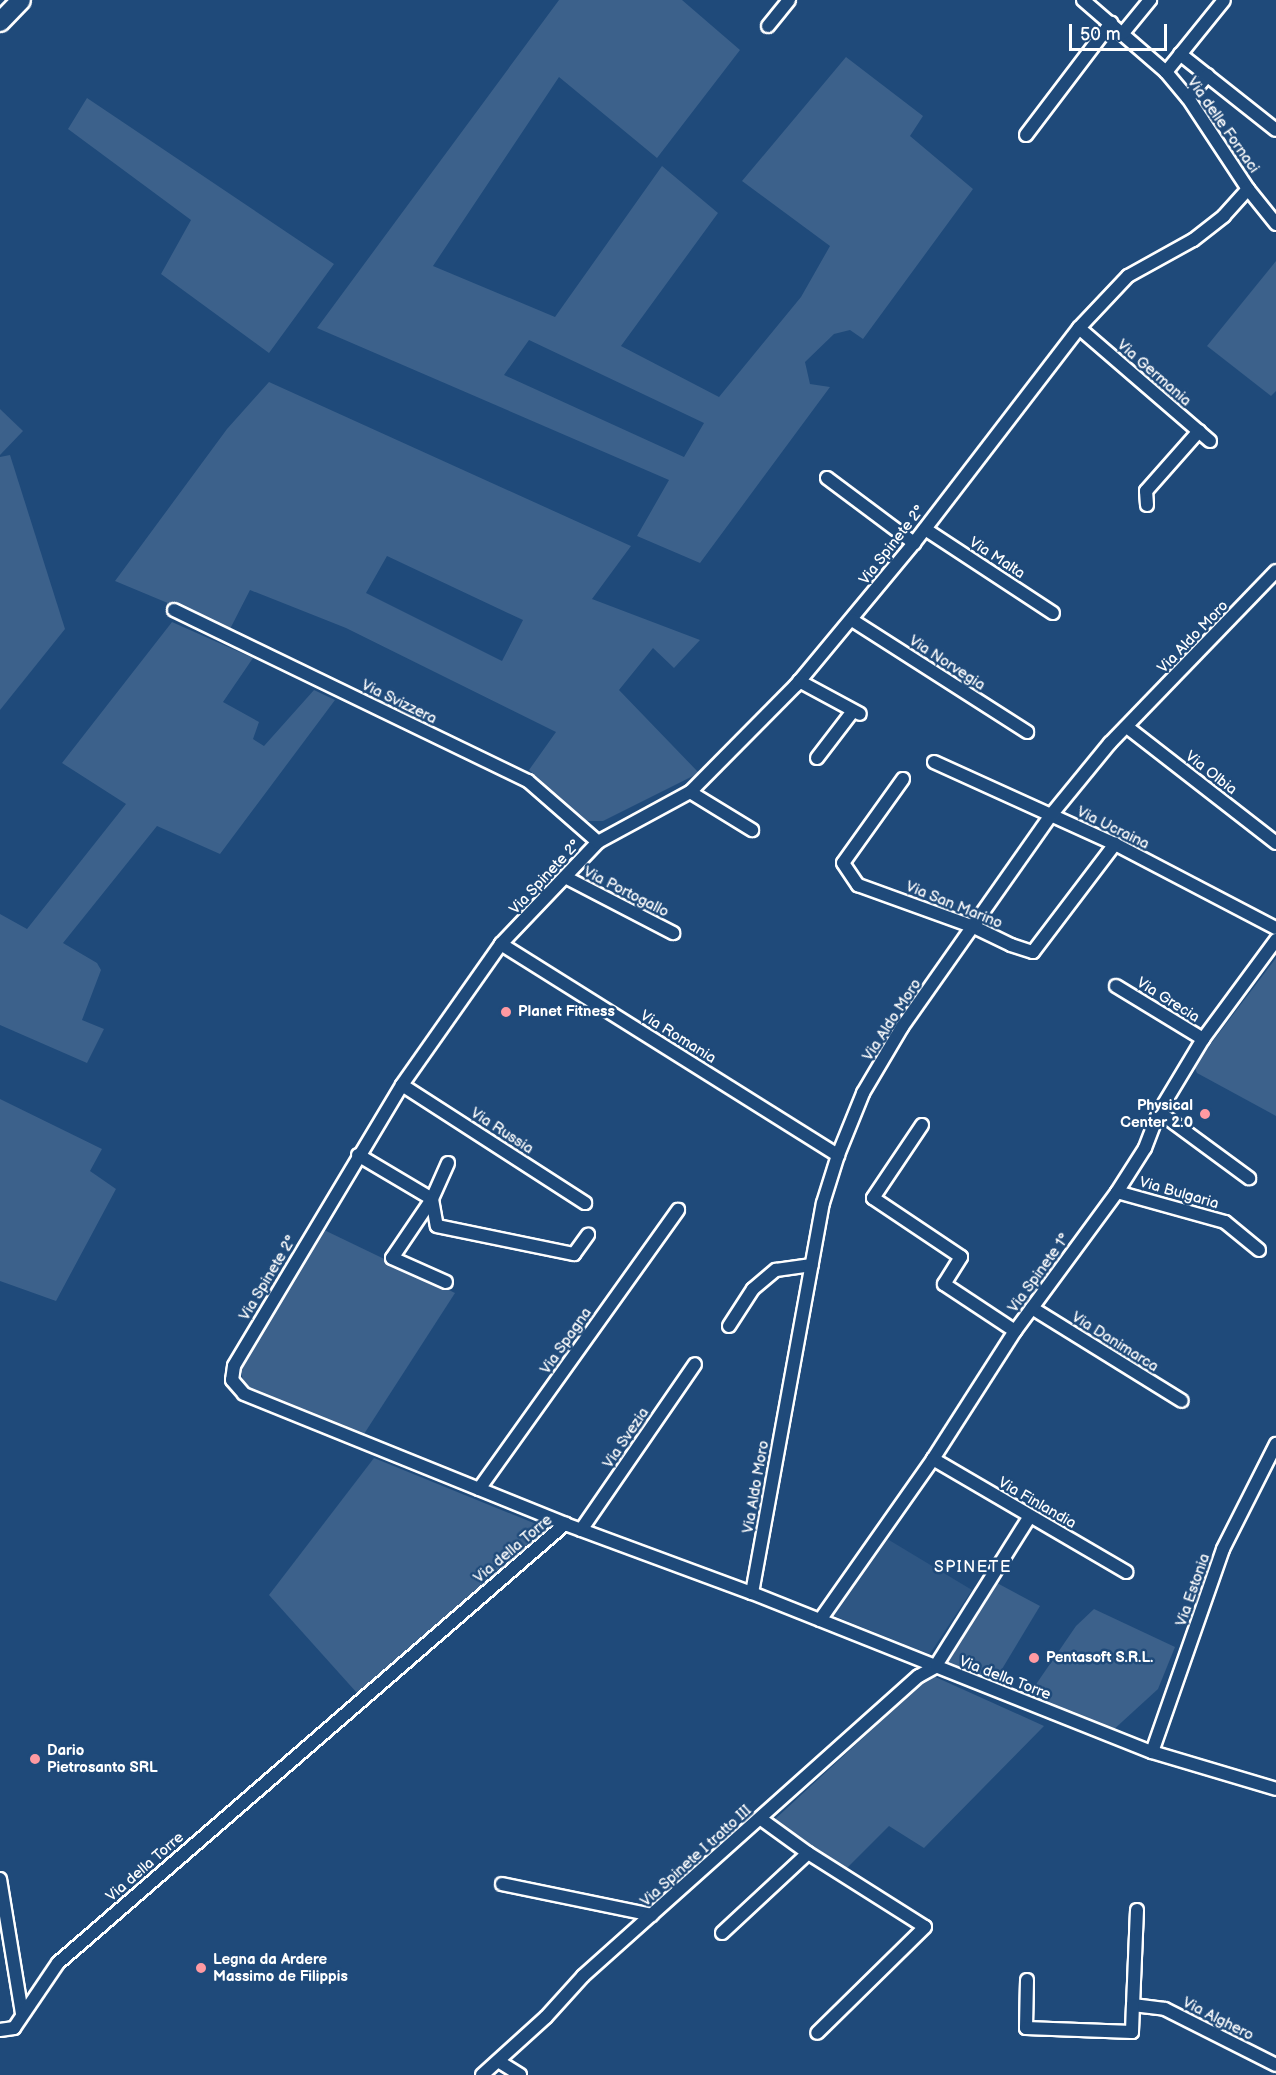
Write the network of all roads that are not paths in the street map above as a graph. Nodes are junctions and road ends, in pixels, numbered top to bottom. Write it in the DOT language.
graph roads {
  1 [pos="21,0"];
  2 [pos="789,0"];
  3 [pos="1083,0"];
  4 [pos="1150,0"];
  5 [pos="1224,0"];
  6 [pos="0,12"];
  7 [pos="0,22"];
  8 [pos="1111,23"];
  9 [pos="768,26"];
  10 [pos="1123,33"];
  11 [pos="1180,54"];
  12 [pos="1166,72"];
  13 [pos="1208,75"];
  14 [pos="1188,98"];
  15 [pos="1276,130"];
  16 [pos="1026,135"];
  17 [pos="1248,189"];
  18 [pos="1276,224"];
  19 [pos="1079,328"];
  20 [pos="1199,431"];
  21 [pos="1210,441"];
  22 [pos="827,478"];
  23 [pos="1147,505"];
  24 [pos="925,529"];
  25 [pos="914,543"];
  26 [pos="1276,571"];
  27 [pos="174,610"];
  28 [pos="1053,613"];
  29 [pos="852,620"];
  30 [pos="799,681"];
  31 [pos="1127,727"];
  32 [pos="1027,732"];
  33 [pos="817,758"];
  34 [pos="934,762"];
  35 [pos="903,779"];
  36 [pos="690,792"];
  37 [pos="1051,815"];
  38 [pos="752,830"];
  39 [pos="598,842"];
  40 [pos="1276,843"];
  41 [pos="1115,844"];
  42 [pos="565,877"];
  43 [pos="974,927"];
  44 [pos="1276,927"];
  45 [pos="673,933"];
  46 [pos="1276,940"];
  47 [pos="501,944"];
  48 [pos="1116,986"];
  49 [pos="1203,1040"];
  50 [pos="402,1085"];
  51 [pos="1159,1112"];
  52 [pos="922,1125"];
  53 [pos="358,1155"];
  54 [pos="838,1155"];
  55 [pos="448,1164"];
  56 [pos="1249,1178"];
  57 [pos="1117,1192"];
  58 [pos="432,1198"];
  59 [pos="585,1203"];
  60 [pos="678,1210"];
  61 [pos="588,1235"];
  62 [pos="1259,1251"];
  63 [pos="812,1265"];
  64 [pos="446,1282"];
  65 [pos="1032,1308"];
  66 [pos="729,1326"];
  67 [pos="1015,1331"];
  68 [pos="695,1364"];
  69 [pos="1182,1401"];
  70 [pos="1276,1444"];
  71 [pos="933,1459"];
  72 [pos="480,1488"];
  73 [pos="1030,1516"];
  74 [pos="565,1524"];
  75 [pos="581,1530"];
  76 [pos="1126,1572"];
  77 [pos="752,1593"];
  78 [pos="820,1620"];
  79 [pos="935,1667"];
  80 [pos="1152,1752"];
  81 [pos="1276,1789"];
  82 [pos="761,1819"];
  83 [pos="808,1852"];
  84 [pos="0,1879"];
  85 [pos="501,1884"];
  86 [pos="1137,1910"];
  87 [pos="652,1916"];
  88 [pos="722,1933"];
  89 [pos="1027,1980"];
  90 [pos="1133,2005"];
  91 [pos="22,2014"];
  92 [pos="0,2030"];
  93 [pos="817,2033"];
  94 [pos="498,2061"];
  95 [pos="1276,2065"];
  96 [pos="482,2075"];
  97 [pos="520,2075"];
  1 -- 6 [label="street"];
  1 -- 7 [label="main road"];
  2 -- 9 [label="street"];
  3 -- 8 [label="street, Via delle Fornaci"];
  4 -- 10 [label="street"];
  5 -- 11 [label="street"];
  8 -- 10 [label="street, Via delle Fornaci"];
  8 -- 16 [label="street"];
  10 -- 12 [label="street, Via delle Fornaci"];
  11 -- 12 [label="street"];
  11 -- 13 [label="street"];
  12 -- 14 [label="street, Via delle Fornaci"];
  13 -- 14 [label="street"];
  13 -- 15 [label="street"];
  14 -- 17 [label="street, Via delle Fornaci"];
  17 -- 18 [label="street, Via delle Fornaci"];
  17 -- 19 [label="street, Via Spinete 2°"];
  19 -- 20 [label="street, Via Germania"];
  19 -- 24 [label="street, Via Spinete 2°"];
  20 -- 21 [label="street, Via Germania"];
  20 -- 23 [label="street"];
  22 -- 25 [label="street"];
  24 -- 25 [label="street, Via Spinete 2°"];
  24 -- 28 [label="street, Via Malta"];
  25 -- 29 [label="street, Via Spinete 2°"];
  26 -- 31 [label="street, Via Aldo Moro"];
  27 -- 39 [label="street, Via Svizzera"];
  29 -- 30 [label="street, Via Spinete 2°"];
  29 -- 32 [label="street, Via Norvegia"];
  30 -- 33 [label="street"];
  30 -- 36 [label="street, Via Spinete 2°"];
  31 -- 37 [label="street, Via Aldo Moro"];
  31 -- 40 [label="street, Via Olbia"];
  34 -- 37 [label="street, Via Ucraina"];
  35 -- 43 [label="street, Via San Marino"];
  36 -- 38 [label="street"];
  36 -- 39 [label="street, Via Spinete 2°"];
  37 -- 41 [label="street, Via Ucraina"];
  37 -- 43 [label="street, Via Aldo Moro"];
  39 -- 42 [label="street, Via Spinete 2°"];
  41 -- 43 [label="street, Via San Marino"];
  41 -- 44 [label="street, Via Ucraina"];
  42 -- 45 [label="street, Via Portogallo"];
  42 -- 47 [label="street, Via Spinete 2°"];
  43 -- 54 [label="street, Via Aldo Moro"];
  46 -- 49 [label="street, Via Spinete 1°"];
  47 -- 50 [label="street, Via Spinete 2°"];
  47 -- 54 [label="street, Via Romania"];
  48 -- 49 [label="street, Via Grecia"];
  49 -- 51 [label="street, Via Spinete 1°"];
  50 -- 53 [label="street, Via Spinete 2°"];
  50 -- 59 [label="street, Via Russia"];
  51 -- 56 [label="street"];
  51 -- 57 [label="street, Via Spinete 1°"];
  52 -- 67 [label="street"];
  53 -- 58 [label="street"];
  53 -- 72 [label="street, Via Spinete 2°"];
  54 -- 63 [label="street, Via Aldo Moro"];
  55 -- 58 [label="street"];
  57 -- 62 [label="street, Via Bulgaria"];
  57 -- 65 [label="street, Via Spinete 1°"];
  58 -- 61 [label="street"];
  58 -- 64 [label="street"];
  60 -- 72 [label="street, Via Spagna"];
  63 -- 66 [label="street"];
  63 -- 77 [label="street, Via Aldo Moro"];
  65 -- 67 [label="street, Via Spinete 1°"];
  65 -- 69 [label="street, Via Danimarca"];
  67 -- 71 [label="street, Via Spinete 1°"];
  68 -- 75 [label="street, Via Svezia"];
  70 -- 80 [label="street, Via Estonia"];
  71 -- 73 [label="street, Via Finlandia"];
  71 -- 78 [label="street, Via Spinete 1°"];
  72 -- 74 [label="street, Via Spinete 2°"];
  73 -- 76 [label="street, Via Finlandia"];
  73 -- 79 [label="street"];
  74 -- 75 [label="street, Via della Torre"];
  74 -- 91 [label="street, Via della Torre"];
  75 -- 77 [label="street, Via della Torre"];
  77 -- 78 [label="street, Via della Torre"];
  78 -- 79 [label="street, Via della Torre"];
  79 -- 80 [label="street, Via della Torre"];
  79 -- 82 [label="street, Via Spinete I tratto III"];
  80 -- 81 [label="street, Via della Torre"];
  82 -- 83 [label="street"];
  82 -- 87 [label="street, Via Spinete I tratto III"];
  83 -- 88 [label="street"];
  83 -- 93 [label="street"];
  84 -- 91 [label="street"];
  85 -- 87 [label="street"];
  86 -- 90 [label="street"];
  87 -- 94 [label="street, Via Spinete I tratto III"];
  89 -- 90 [label="street"];
  90 -- 95 [label="street, Via Alghero"];
  91 -- 92 [label="street, Via della Torre"];
  94 -- 96 [label="street, Via Spinete I tratto III"];
  94 -- 97 [label="street"];
}
